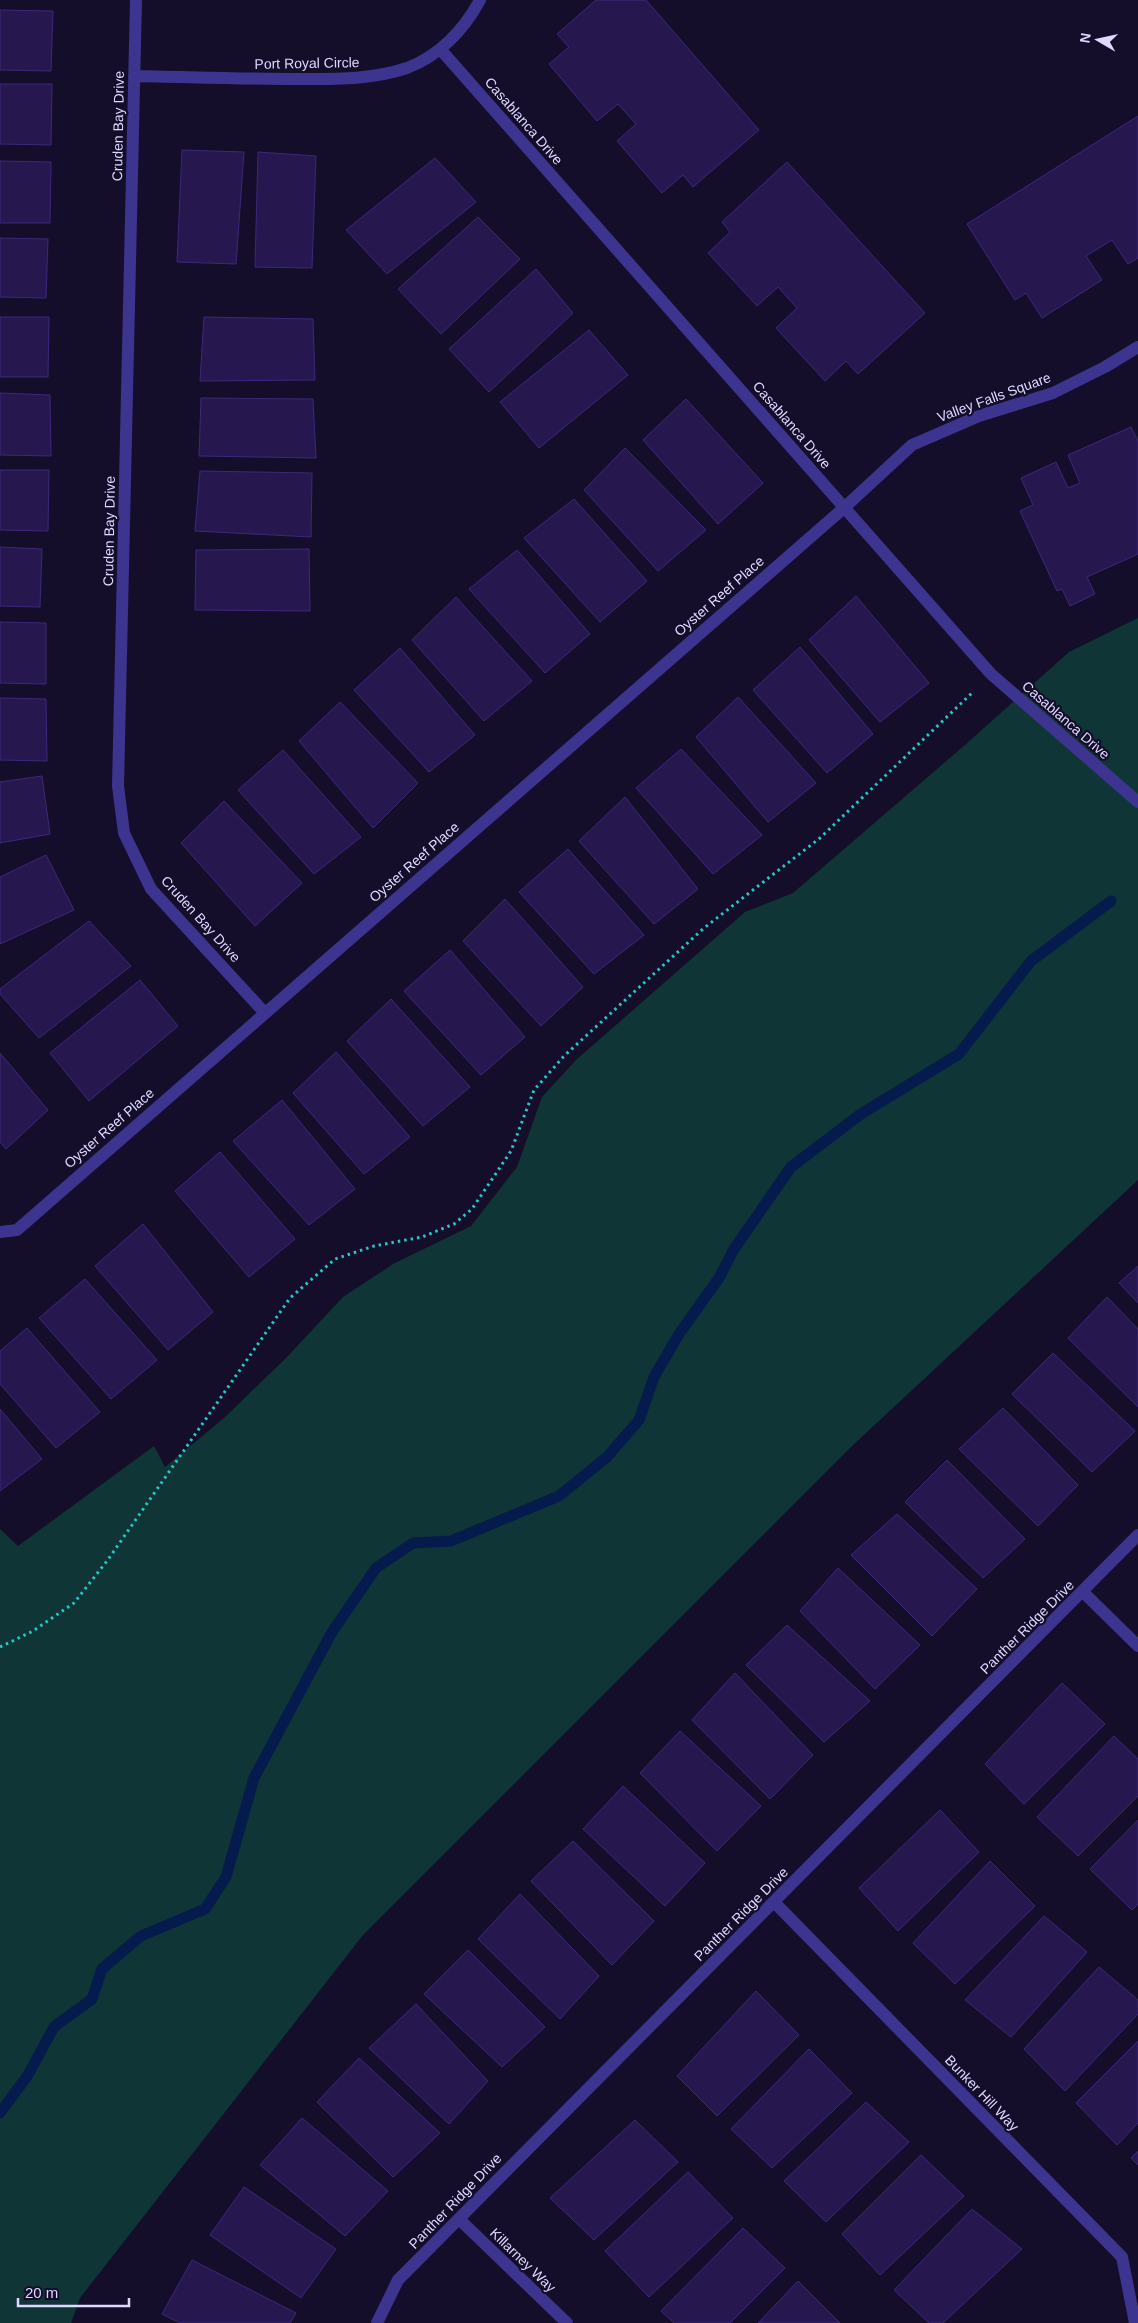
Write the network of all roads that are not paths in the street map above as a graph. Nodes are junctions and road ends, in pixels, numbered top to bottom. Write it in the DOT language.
graph roads {
  1 [pos="136,0"];
  2 [pos="480,0"];
  3 [pos="441,50"];
  4 [pos="134,76"];
  5 [pos="1138,347"];
  6 [pos="845,507"];
  7 [pos="1138,802"];
  8 [pos="264,1012"];
  9 [pos="0,1232"];
  10 [pos="1138,1535"];
  11 [pos="1083,1592"];
  12 [pos="1138,1646"];
  13 [pos="774,1902"];
  14 [pos="458,2219"];
  15 [pos="377,2323"];
  16 [pos="567,2323"];
  17 [pos="1135,2323"];
  1 -- 4 [label="street, Cruden Bay Drive"];
  2 -- 3 [label="street, Port Royal Circle"];
  3 -- 4 [label="street, Port Royal Circle"];
  3 -- 6 [label="street, Casablanca Drive"];
  4 -- 8 [label="street, Cruden Bay Drive"];
  5 -- 6 [label="street, Valley Falls Square"];
  6 -- 7 [label="street, Casablanca Drive"];
  6 -- 8 [label="street, Oyster Reef Place"];
  8 -- 9 [label="street, Oyster Reef Place"];
  10 -- 11 [label="street, Panther Ridge Drive"];
  11 -- 12 [label="street"];
  11 -- 13 [label="street, Panther Ridge Drive"];
  13 -- 14 [label="street, Panther Ridge Drive"];
  13 -- 17 [label="street, Bunker Hill Way"];
  14 -- 15 [label="street, Panther Ridge Drive"];
  14 -- 16 [label="street, Killarney Way"];
}
